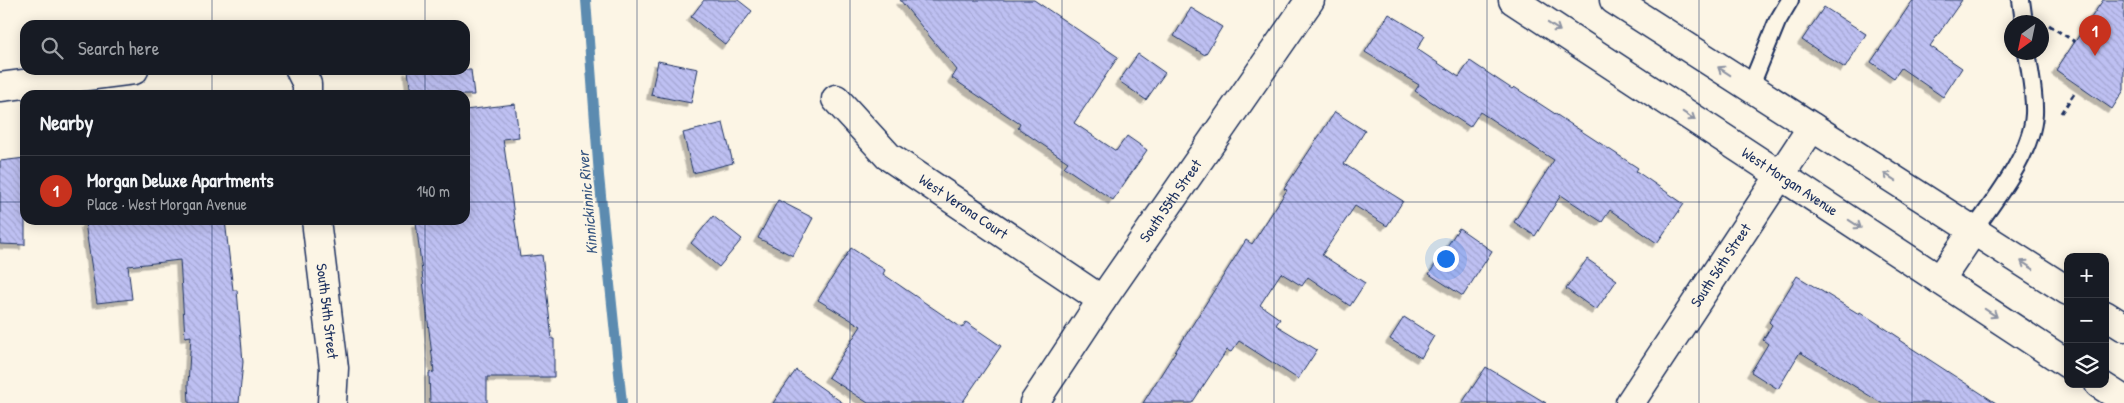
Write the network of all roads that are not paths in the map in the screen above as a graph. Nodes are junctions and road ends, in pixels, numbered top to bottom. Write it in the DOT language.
graph roads {
  1 [pos="1310,0"];
  2 [pos="1513,0"];
  3 [pos="1614,0"];
  4 [pos="1790,0"];
  5 [pos="2021,0"];
  6 [pos="2023,15"];
  7 [pos="2028,60"];
  8 [pos="92,75"];
  9 [pos="302,75"];
  10 [pos="0,86"];
  11 [pos="1750,88"];
  12 [pos="307,90"];
  13 [pos="836,99"];
  14 [pos="1812,127"];
  15 [pos="1780,175"];
  16 [pos="317,225"];
  17 [pos="1973,231"];
  18 [pos="1940,280"];
  19 [pos="2064,288"];
  20 [pos="1102,300"];
  21 [pos="2109,318"];
  22 [pos="2124,327"];
  23 [pos="2064,361"];
  24 [pos="2105,388"];
  25 [pos="2124,400"];
  26 [pos="332,403"];
  27 [pos="1034,403"];
  28 [pos="1630,403"];
  1 -- 20 [label="street, South 55th Street"];
  2 -- 15 [label="street, West Morgan Avenue, one-way"];
  11 -- 3 [label="street, one-way"];
  4 -- 11 [label="lane"];
  5 -- 6 [label="lane"];
  7 -- 17 [label="lane"];
  8 -- 10 [label="street"];
  9 -- 12 [label="street"];
  11 -- 14 [label="street"];
  13 -- 20 [label="street, West Verona Court"];
  14 -- 15 [label="street, South 56th Street"];
  17 -- 14 [label="street, one-way"];
  15 -- 18 [label="street, West Morgan Avenue, one-way"];
  15 -- 28 [label="street, South 56th Street"];
  16 -- 26 [label="street, South 54th Street"];
  17 -- 18 [label="street"];
  19 -- 17 [label="street, one-way"];
  18 -- 23 [label="street, West Morgan Avenue, one-way"];
  20 -- 27 [label="street, South 55th Street"];
  21 -- 22 [label="street"];
  24 -- 25 [label="street"];
}
